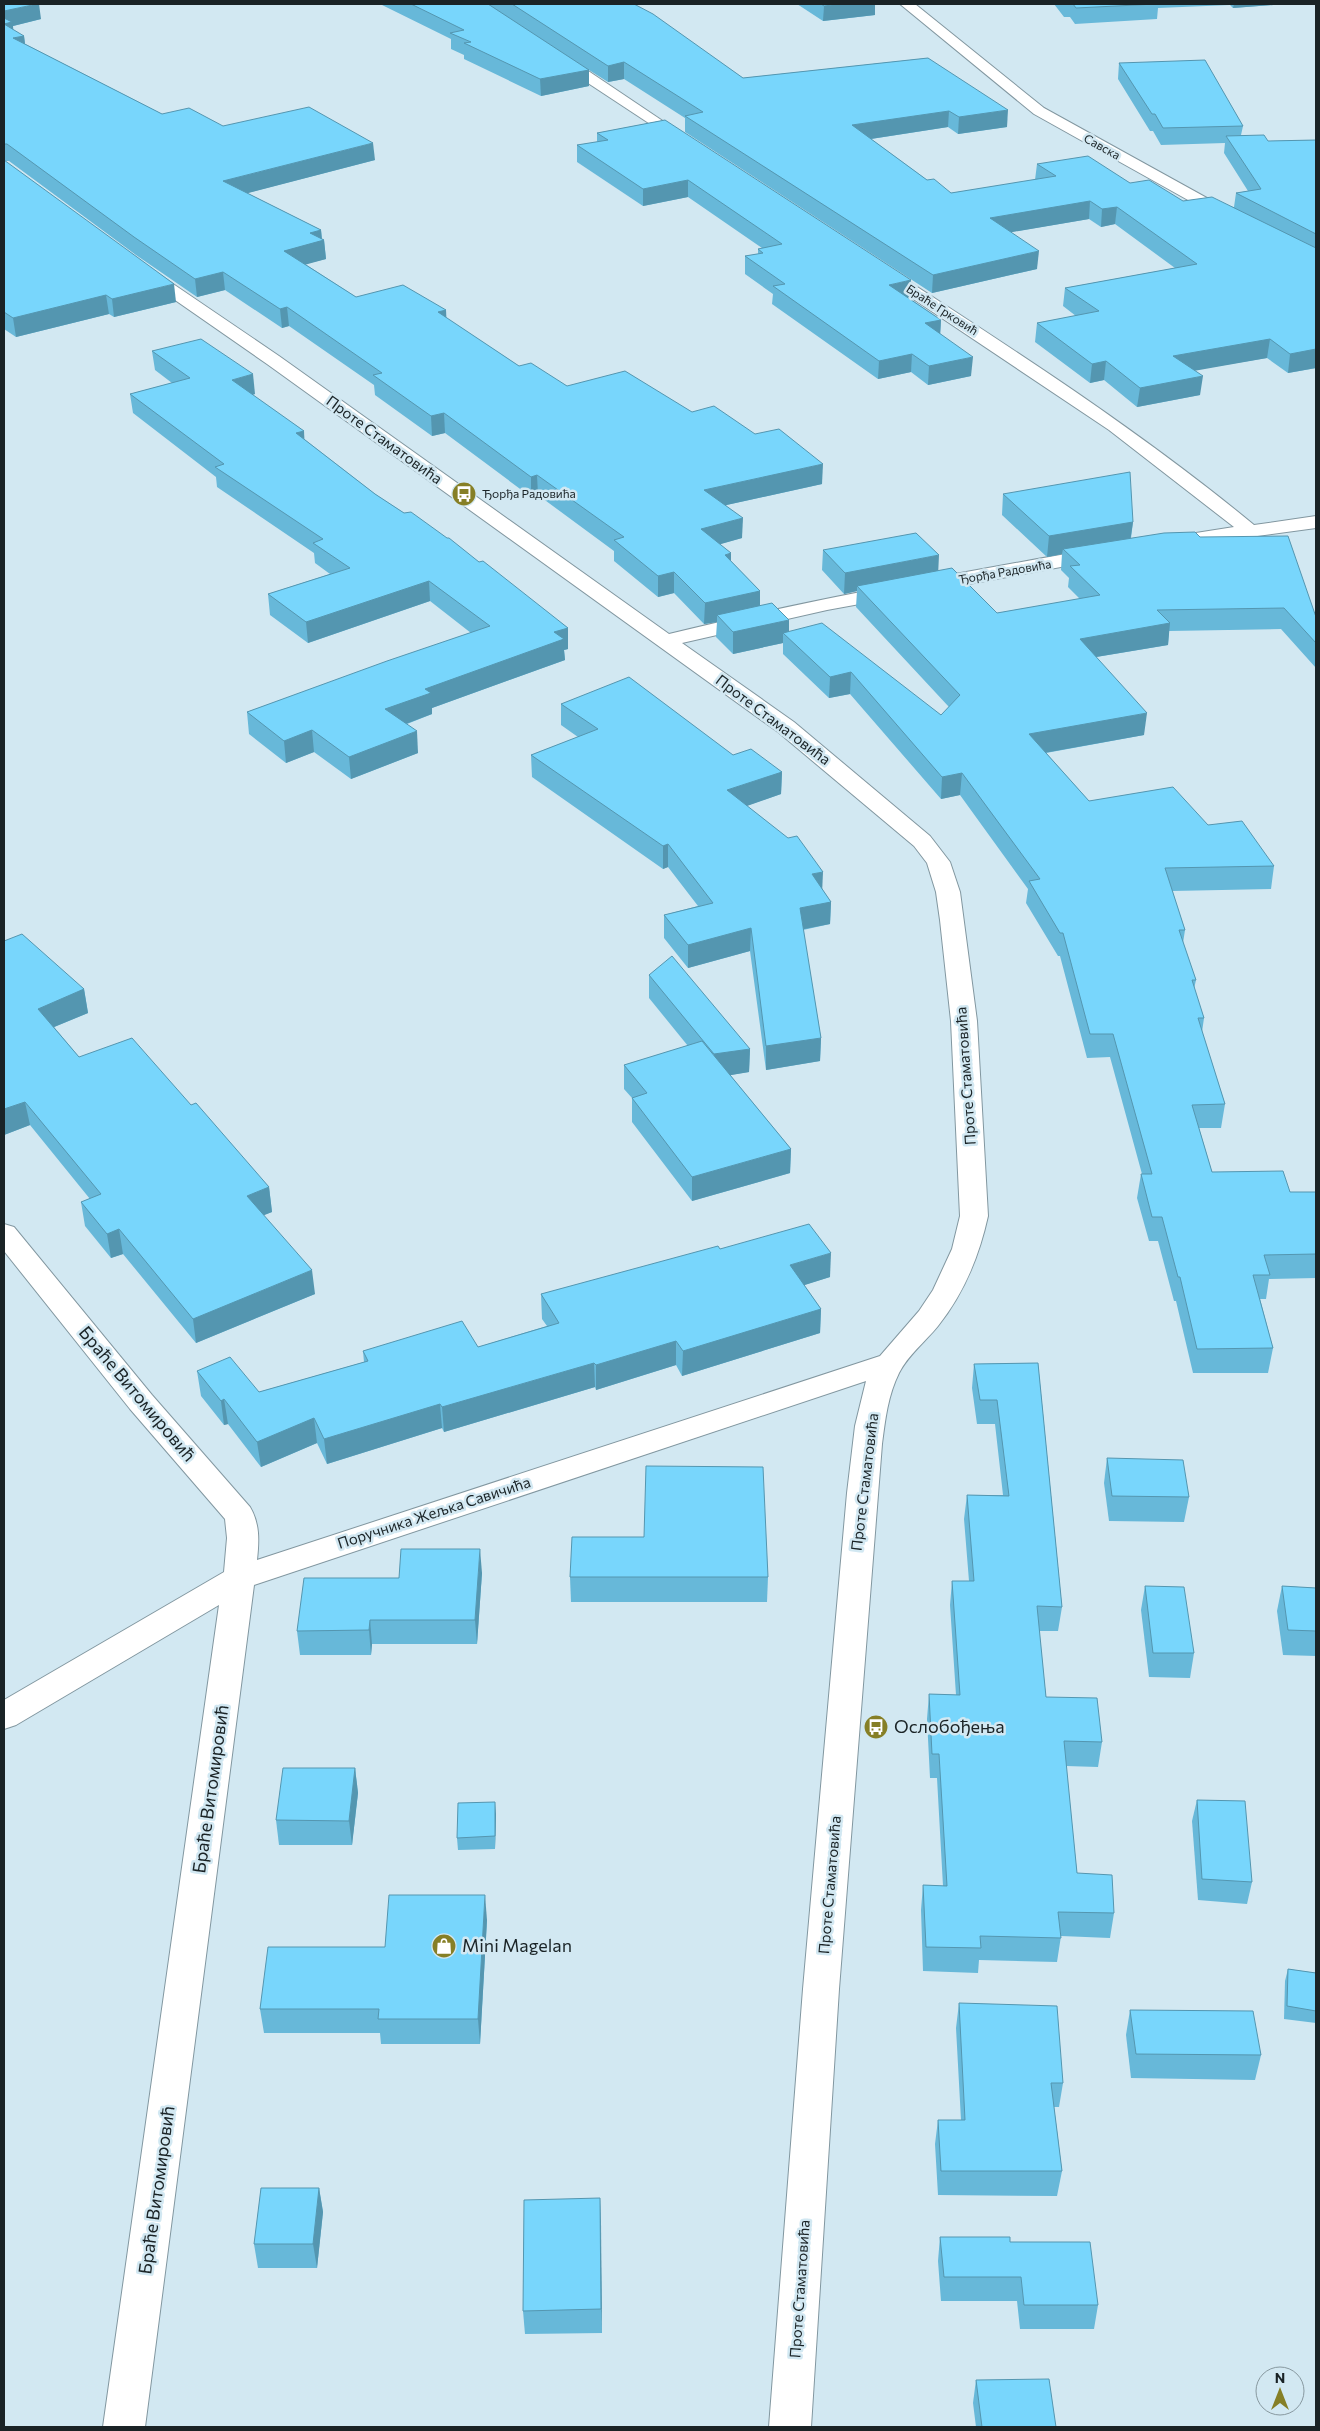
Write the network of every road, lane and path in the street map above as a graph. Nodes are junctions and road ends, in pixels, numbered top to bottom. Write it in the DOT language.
graph roads {
  1 [pos="907,4"];
  2 [pos="544,48"];
  3 [pos="697,149"];
  4 [pos="1238,221"];
  5 [pos="864,259"];
  6 [pos="129,260"];
  7 [pos="1316,522"];
  8 [pos="1249,530"];
  9 [pos="1155,545"];
  10 [pos="1117,551"];
  11 [pos="666,641"];
  12 [pos="4,1233"];
  13 [pos="889,1363"];
  14 [pos="239,1578"];
  15 [pos="4,1716"];
  16 [pos="124,2427"];
  17 [pos="790,2427"];
  1 -- 4 [label="street, Савска"];
  2 -- 3 [label="street"];
  5 -- 8 [label="street, Браће Грковић"];
  6 -- 11 [label="street, Проте Стаматовића"];
  7 -- 8 [label="street"];
  8 -- 9 [label="street"];
  10 -- 11 [label="street, Ђорђа Радовића"];
  11 -- 13 [label="street, Проте Стаматовића"];
  12 -- 14 [label="street, Браће Витомировић"];
  13 -- 14 [label="street, Поручника Жељка Савичића"];
  13 -- 17 [label="street, Проте Стаматовића"];
  14 -- 15 [label="street, Поручника Жељка Савичића"];
  14 -- 16 [label="street, Браће Витомировић"];
}
